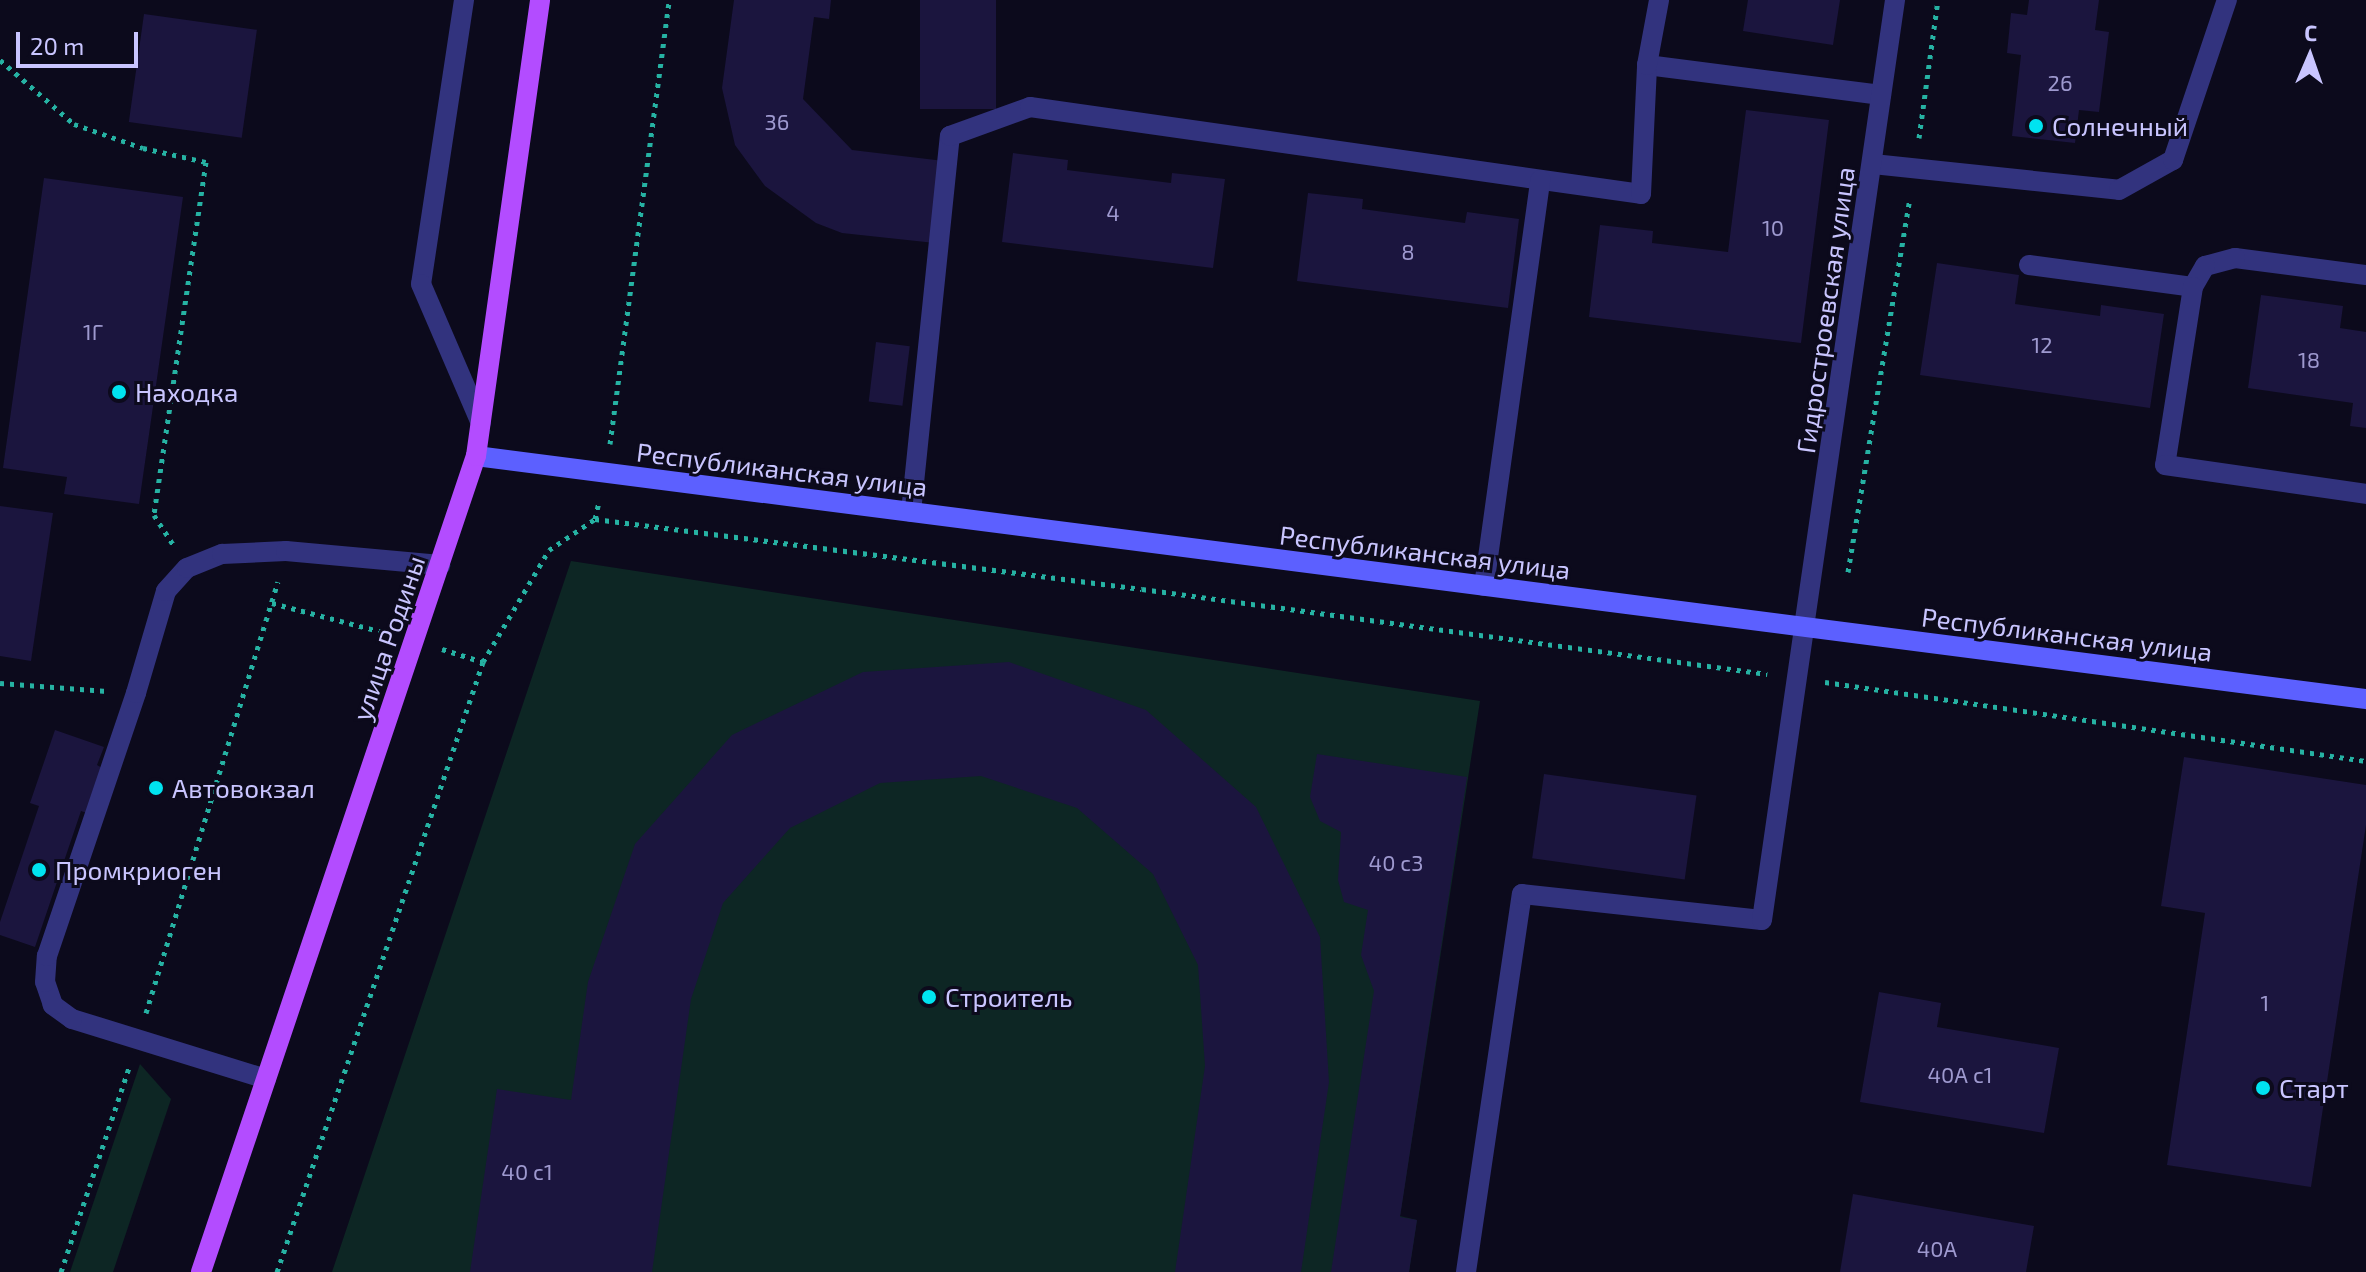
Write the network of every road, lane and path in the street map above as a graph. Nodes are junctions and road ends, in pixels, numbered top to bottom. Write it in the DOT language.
graph roads {
  1 [pos="464,0"];
  2 [pos="540,0"];
  3 [pos="669,0"];
  4 [pos="1659,0"];
  5 [pos="1895,0"];
  6 [pos="1938,0"];
  7 [pos="2227,0"];
  8 [pos="0,60"];
  9 [pos="1647,65"];
  10 [pos="1881,95"];
  11 [pos="1873,164"];
  12 [pos="1915,168"];
  13 [pos="1540,180"];
  14 [pos="2029,265"];
  15 [pos="2366,275"];
  16 [pos="2193,287"];
  17 [pos="481,423"];
  18 [pos="476,456"];
  19 [pos="606,473"];
  20 [pos="2366,494"];
  21 [pos="911,512"];
  22 [pos="595,519"];
  23 [pos="286,551"];
  24 [pos="440,565"];
  25 [pos="187,568"];
  26 [pos="1848,572"];
  27 [pos="1484,586"];
  28 [pos="272,603"];
  29 [pos="1804,627"];
  30 [pos="414,641"];
  31 [pos="483,662"];
  32 [pos="1796,678"];
  33 [pos="0,683"];
  34 [pos="136,693"];
  35 [pos="2366,699"];
  36 [pos="2366,761"];
  37 [pos="138,1040"];
  38 [pos="266,1079"];
  39 [pos="61,1272"];
  40 [pos="201,1272"];
  41 [pos="277,1272"];
  42 [pos="1466,1272"];
  1 -- 17 [label="street"];
  2 -- 17 [label="main road, улица Родины"];
  3 -- 19 [label="path"];
  4 -- 9 [label="street"];
  5 -- 10 [label="street, Гидростроевская улица"];
  6 -- 12 [label="path"];
  7 -- 12 [label="street"];
  8 -- 25 [label="path"];
  9 -- 10 [label="street"];
  9 -- 13 [label="street"];
  10 -- 11 [label="street, Гидростроевская улица"];
  11 -- 12 [label="street"];
  11 -- 29 [label="street, Гидростроевская улица"];
  12 -- 26 [label="path"];
  13 -- 21 [label="street"];
  13 -- 27 [label="street"];
  14 -- 16 [label="street"];
  15 -- 16 [label="street"];
  16 -- 20 [label="street"];
  17 -- 18 [label="main road, улица Родины"];
  18 -- 19 [label="street, Республиканская улица"];
  18 -- 24 [label="main road, улица Родины"];
  19 -- 21 [label="street, Республиканская улица"];
  19 -- 22 [label="path"];
  21 -- 27 [label="street, Республиканская улица"];
  22 -- 31 [label="path"];
  22 -- 32 [label="path"];
  23 -- 24 [label="street"];
  23 -- 25 [label="street"];
  23 -- 28 [label="path"];
  24 -- 30 [label="main road, улица Родины"];
  25 -- 34 [label="street"];
  27 -- 29 [label="street, Республиканская улица"];
  28 -- 30 [label="path"];
  28 -- 37 [label="path"];
  29 -- 32 [label="street, Гидростроевская улица"];
  29 -- 35 [label="street, Республиканская улица"];
  30 -- 31 [label="path"];
  30 -- 38 [label="main road, улица Родины"];
  31 -- 41 [label="path"];
  32 -- 36 [label="path"];
  32 -- 42 [label="street, Гидростроевская улица"];
  33 -- 34 [label="path"];
  34 -- 37 [label="street"];
  37 -- 38 [label="street"];
  37 -- 39 [label="path"];
  38 -- 40 [label="main road, улица Родины"];
}
